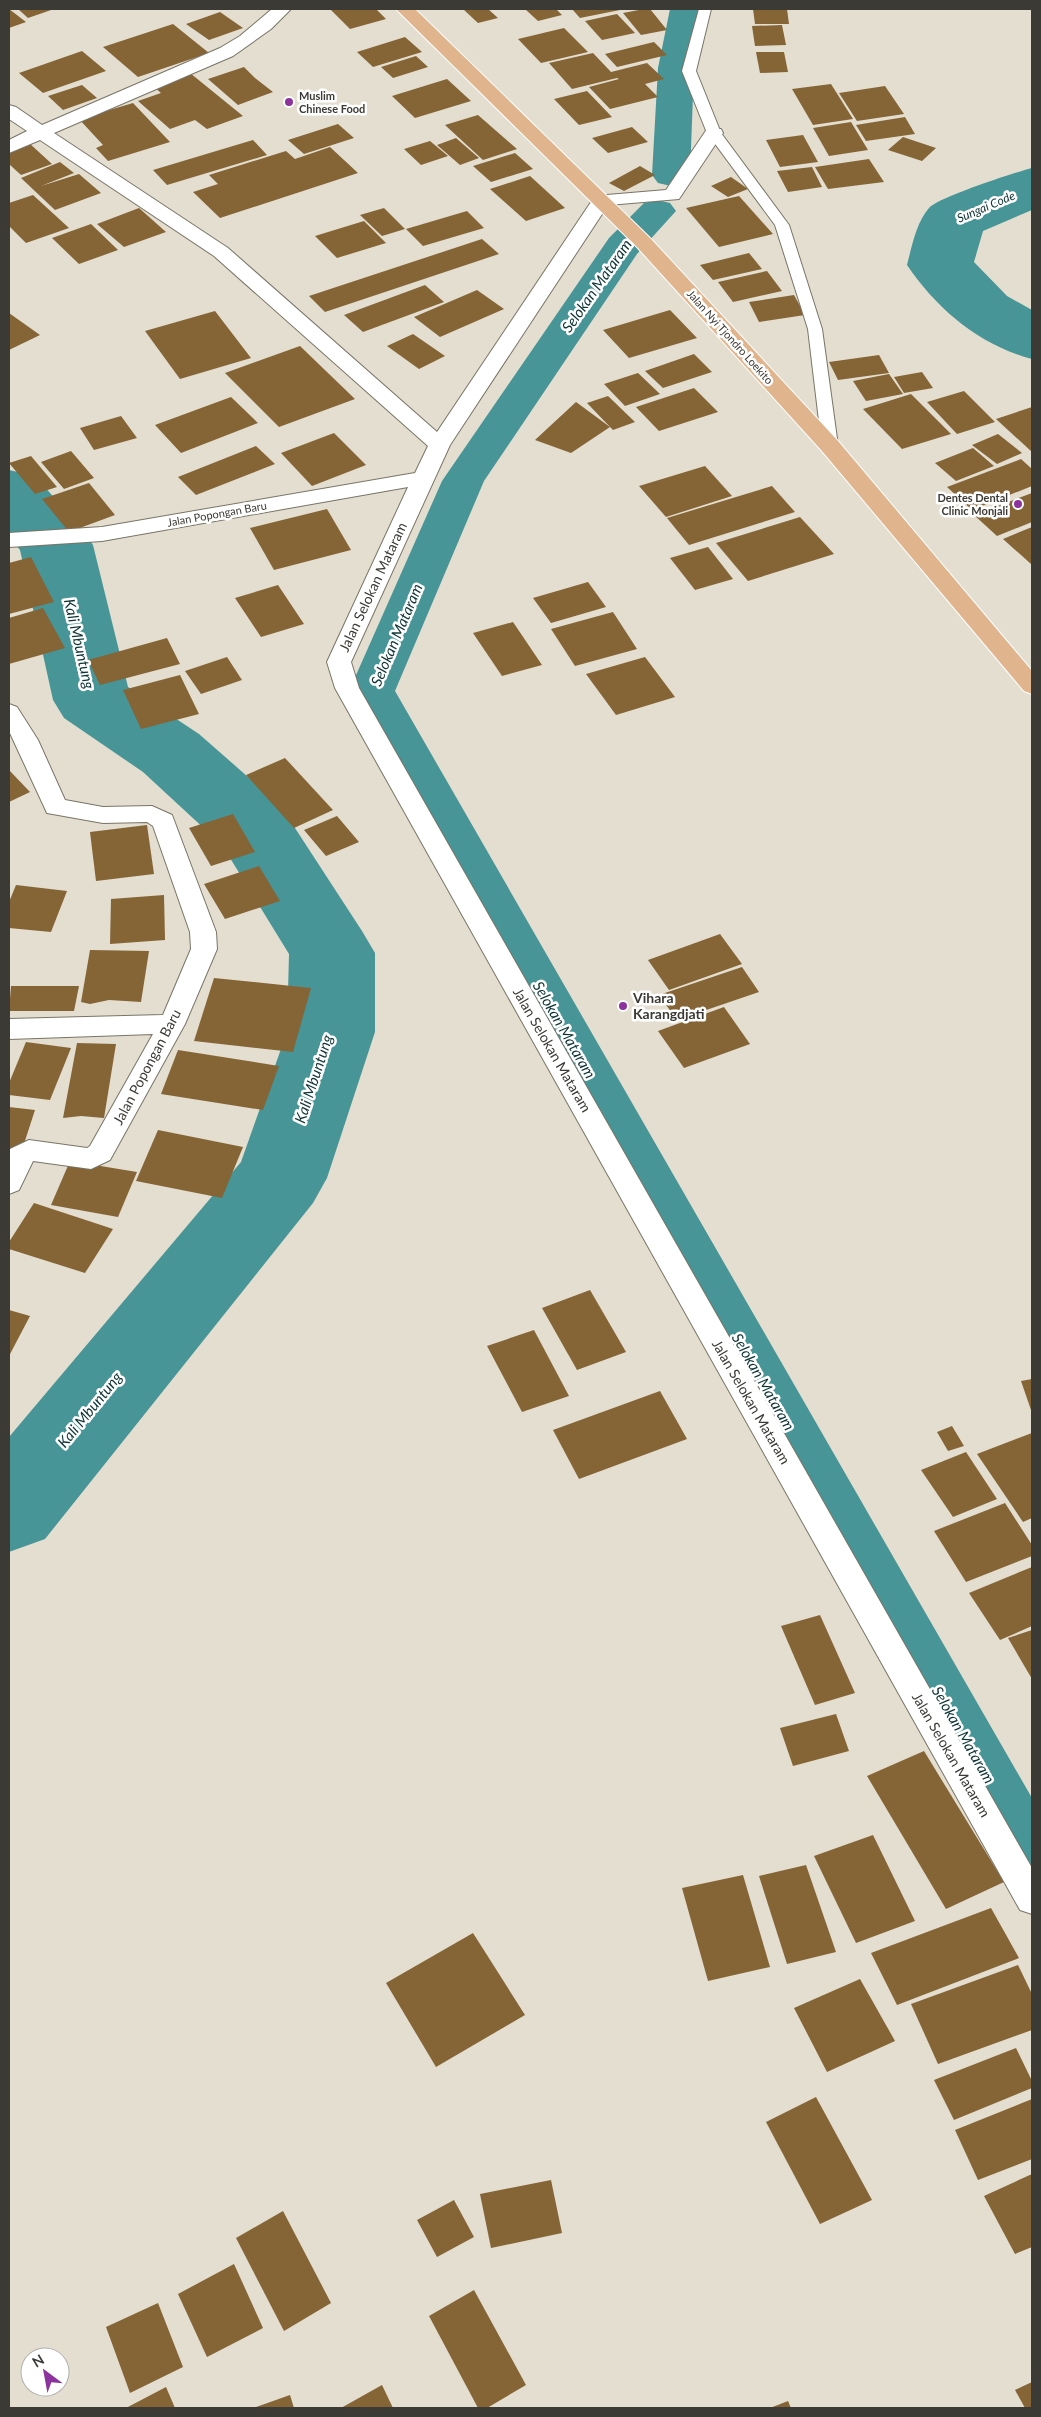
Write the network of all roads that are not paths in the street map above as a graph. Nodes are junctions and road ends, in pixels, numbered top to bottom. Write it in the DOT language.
graph roads {
  1 [pos="282,9"];
  2 [pos="405,9"];
  3 [pos="705,9"];
  4 [pos="9,111"];
  5 [pos="41,132"];
  6 [pos="714,133"];
  7 [pos="9,147"];
  8 [pos="606,205"];
  9 [pos="439,444"];
  10 [pos="830,446"];
  11 [pos="424,478"];
  12 [pos="9,540"];
  13 [pos="1032,686"];
  14 [pos="9,712"];
  15 [pos="172,1024"];
  16 [pos="9,1029"];
  17 [pos="9,1183"];
  18 [pos="1032,1899"];
  1 -- 5 [label="street"];
  2 -- 8 [label="main road, Jalan Nyi Tjondro Loekito"];
  3 -- 6 [label="lane"];
  4 -- 5 [label="street"];
  5 -- 7 [label="street"];
  5 -- 9 [label="street"];
  6 -- 8 [label="street"];
  6 -- 10 [label="lane"];
  8 -- 9 [label="street, Jalan Selokan Mataram"];
  8 -- 10 [label="main road, Jalan Nyi Tjondro Loekito"];
  9 -- 11 [label="street, Jalan Selokan Mataram"];
  10 -- 13 [label="main road, Jalan Nyi Tjondro Loekito"];
  11 -- 12 [label="street, Jalan Popongan Baru"];
  11 -- 18 [label="street, Jalan Selokan Mataram"];
  14 -- 15 [label="street, Jalan Popongan Baru"];
  15 -- 16 [label="street"];
  15 -- 17 [label="street, Jalan Popongan Baru"];
}
